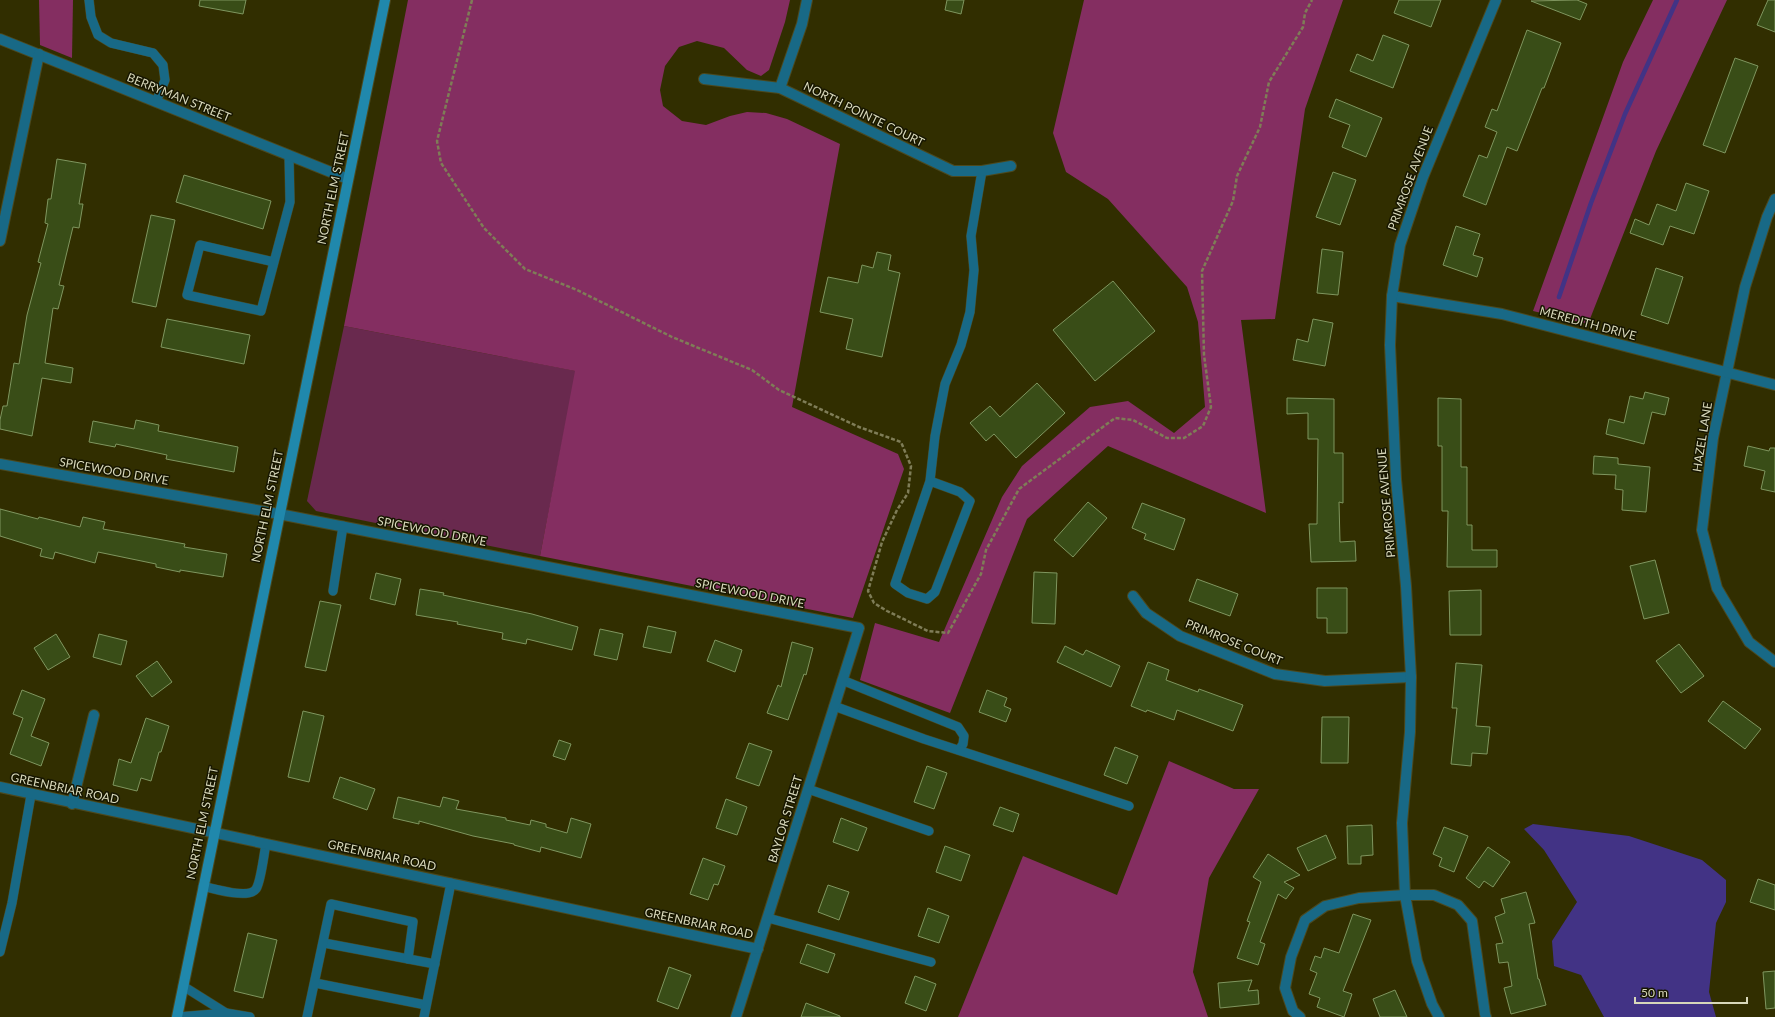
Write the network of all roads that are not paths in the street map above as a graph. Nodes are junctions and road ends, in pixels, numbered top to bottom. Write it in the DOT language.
graph roads {
  1 [pos="89,0"];
  2 [pos="385,0"];
  3 [pos="807,0"];
  4 [pos="1496,0"];
  5 [pos="0,39"];
  6 [pos="39,54"];
  7 [pos="704,79"];
  8 [pos="780,88"];
  9 [pos="156,102"];
  10 [pos="288,155"];
  11 [pos="1011,166"];
  12 [pos="982,171"];
  13 [pos="348,179"];
  14 [pos="1775,199"];
  15 [pos="0,242"];
  16 [pos="274,262"];
  17 [pos="1392,296"];
  18 [pos="1726,373"];
  19 [pos="1775,385"];
  20 [pos="0,464"];
  21 [pos="930,481"];
  22 [pos="279,514"];
  23 [pos="343,526"];
  24 [pos="333,591"];
  25 [pos="1133,596"];
  26 [pos="858,628"];
  27 [pos="1775,662"];
  28 [pos="1411,677"];
  29 [pos="842,680"];
  30 [pos="834,706"];
  31 [pos="94,715"];
  32 [pos="959,750"];
  33 [pos="0,787"];
  34 [pos="808,789"];
  35 [pos="32,795"];
  36 [pos="72,804"];
  37 [pos="1129,806"];
  38 [pos="929,831"];
  39 [pos="214,833"];
  40 [pos="266,844"];
  41 [pos="451,883"];
  42 [pos="203,886"];
  43 [pos="1405,895"];
  44 [pos="768,918"];
  45 [pos="324,943"];
  46 [pos="758,949"];
  47 [pos="0,952"];
  48 [pos="408,959"];
  49 [pos="932,962"];
  50 [pos="435,964"];
  51 [pos="315,983"];
  52 [pos="183,986"];
  53 [pos="426,1005"];
  54 [pos="226,1013"];
  55 [pos="177,1017"];
  56 [pos="250,1017"];
  57 [pos="307,1017"];
  58 [pos="424,1017"];
  59 [pos="736,1017"];
  60 [pos="1300,1017"];
  61 [pos="1439,1017"];
  62 [pos="1486,1017"];
  1 -- 9 [label="lane"];
  2 -- 13 [label="main road, NORTH ELM STREET"];
  3 -- 8 [label="street"];
  4 -- 17 [label="street, PRIMROSE AVENUE"];
  5 -- 6 [label="street, BERRYMAN STREET"];
  6 -- 9 [label="street, BERRYMAN STREET"];
  6 -- 15 [label="street"];
  7 -- 8 [label="street, NORTH POINTE COURT"];
  8 -- 12 [label="street, NORTH POINTE COURT"];
  9 -- 10 [label="street, BERRYMAN STREET"];
  10 -- 13 [label="street, BERRYMAN STREET"];
  10 -- 16 [label="lane"];
  11 -- 12 [label="street, NORTH POINTE COURT"];
  12 -- 21 [label="lane"];
  13 -- 22 [label="main road, NORTH ELM STREET"];
  14 -- 18 [label="street, HAZEL LANE"];
  16 -- 16 [label="lane"];
  17 -- 18 [label="street, MEREDITH DRIVE"];
  17 -- 28 [label="street, PRIMROSE AVENUE"];
  18 -- 19 [label="street, MEREDITH DRIVE"];
  18 -- 27 [label="street, HAZEL LANE"];
  20 -- 22 [label="street, SPICEWOOD DRIVE"];
  21 -- 21 [label="lane"];
  22 -- 23 [label="street, SPICEWOOD DRIVE"];
  22 -- 39 [label="main road, NORTH ELM STREET"];
  23 -- 24 [label="lane"];
  23 -- 26 [label="street, SPICEWOOD DRIVE"];
  25 -- 28 [label="street, PRIMROSE COURT"];
  26 -- 29 [label="street, BAYLOR STREET"];
  28 -- 43 [label="street, PRIMROSE AVENUE"];
  29 -- 30 [label="street, BAYLOR STREET"];
  29 -- 32 [label="lane"];
  30 -- 32 [label="lane"];
  30 -- 34 [label="street, BAYLOR STREET"];
  31 -- 36 [label="street"];
  32 -- 37 [label="lane"];
  33 -- 35 [label="street, GREENBRIAR ROAD"];
  34 -- 38 [label="lane"];
  34 -- 44 [label="street, BAYLOR STREET"];
  35 -- 36 [label="street, GREENBRIAR ROAD"];
  35 -- 47 [label="lane"];
  36 -- 39 [label="street, GREENBRIAR ROAD"];
  39 -- 40 [label="street, GREENBRIAR ROAD"];
  39 -- 42 [label="main road, NORTH ELM STREET"];
  40 -- 41 [label="street, GREENBRIAR ROAD"];
  40 -- 42 [label="lane"];
  41 -- 46 [label="street, GREENBRIAR ROAD"];
  41 -- 50 [label="lane"];
  42 -- 52 [label="main road, NORTH ELM STREET"];
  43 -- 60 [label="street"];
  43 -- 61 [label="street, PRIMROSE AVENUE"];
  43 -- 62 [label="street"];
  44 -- 46 [label="street, BAYLOR STREET"];
  44 -- 49 [label="lane"];
  45 -- 48 [label="lane"];
  45 -- 48 [label="lane"];
  45 -- 51 [label="lane"];
  46 -- 59 [label="street, BAYLOR STREET"];
  48 -- 50 [label="lane"];
  50 -- 53 [label="lane"];
  51 -- 53 [label="lane"];
  51 -- 57 [label="lane"];
  52 -- 54 [label="lane"];
  52 -- 55 [label="main road, NORTH ELM STREET"];
  53 -- 58 [label="lane"];
  54 -- 55 [label="lane"];
  54 -- 56 [label="lane"];
}
